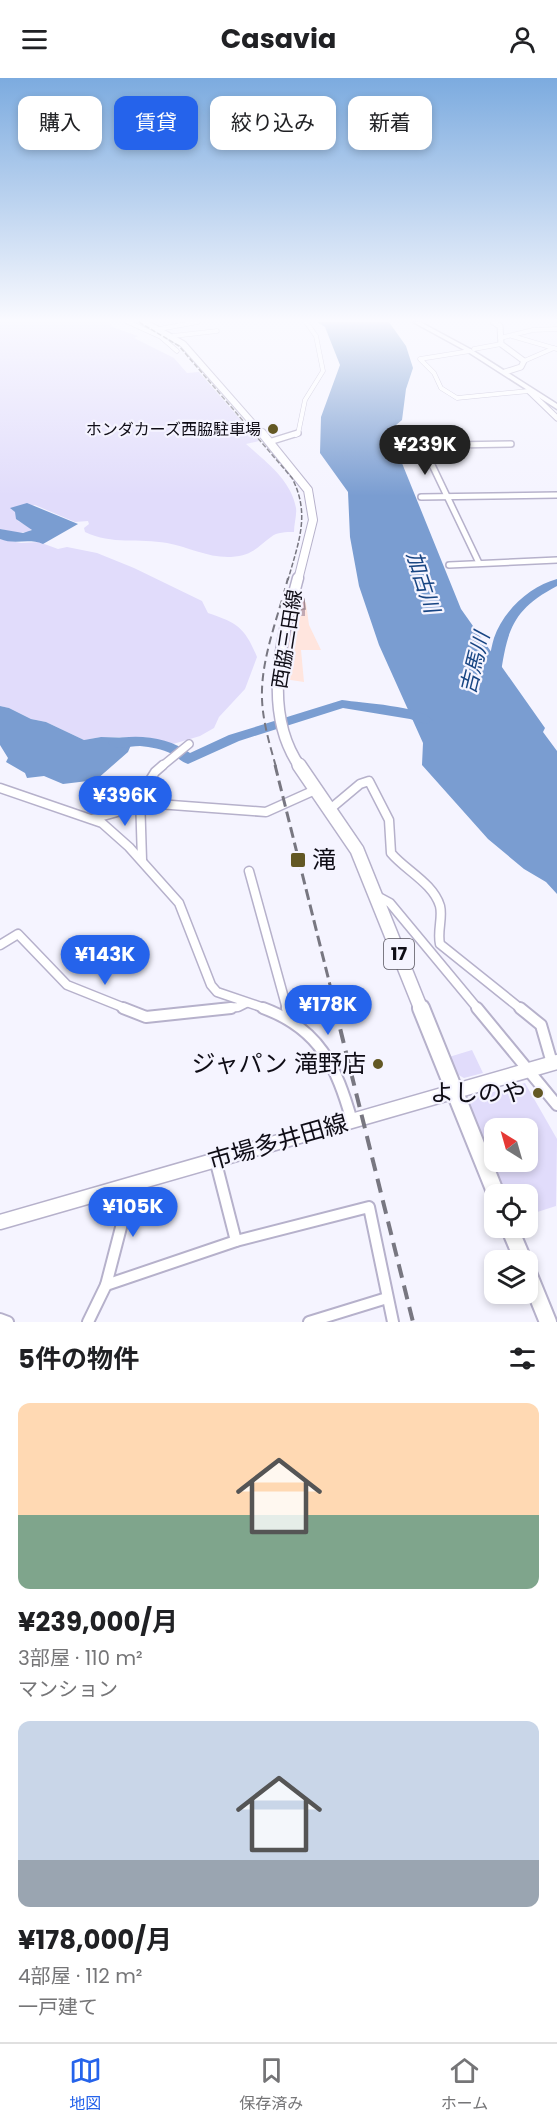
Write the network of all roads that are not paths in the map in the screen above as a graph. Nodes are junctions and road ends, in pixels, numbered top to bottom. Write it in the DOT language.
graph roads {
  1 [pos="215,380"];
  2 [pos="317,380"];
  3 [pos="437,380"];
  4 [pos="518,380"];
  5 [pos="521,380"];
  6 [pos="532,391"];
  7 [pos="557,402"];
  8 [pos="557,407"];
  9 [pos="557,418"];
  10 [pos="269,442"];
  11 [pos="511,444"];
  12 [pos="395,446"];
  13 [pos="423,446"];
  14 [pos="557,495"];
  15 [pos="421,497"];
  16 [pos="447,497"];
  17 [pos="557,560"];
  18 [pos="479,563"];
  19 [pos="449,565"];
  20 [pos="189,744"];
  21 [pos="0,788"];
  22 [pos="315,790"];
  23 [pos="139,806"];
  24 [pos="329,810"];
  25 [pos="92,819"];
  26 [pos="142,860"];
  27 [pos="249,871"];
  28 [pos="375,895"];
  29 [pos="0,945"];
  30 [pos="246,1003"];
  31 [pos="290,1020"];
  32 [pos="554,1063"];
  33 [pos="528,1070"];
  34 [pos="454,1091"];
  35 [pos="557,1104"];
  36 [pos="352,1121"];
  37 [pos="215,1160"];
  38 [pos="133,1183"];
  39 [pos="492,1184"];
  40 [pos="0,1222"];
  41 [pos="236,1241"];
  42 [pos="106,1285"];
  43 [pos="387,1298"];
  44 [pos="538,1298"];
  45 [pos="0,1319"];
  46 [pos="8,1322"];
  47 [pos="88,1322"];
  48 [pos="309,1322"];
  49 [pos="393,1322"];
  50 [pos="548,1322"];
  1 -- 10 [label="main road, 西脇三田線 / 17"];
  2 -- 10 [label="street"];
  3 -- 6 [label="street"];
  4 -- 6 [label="highway"];
  5 -- 7 [label="highway"];
  6 -- 8 [label="highway"];
  6 -- 9 [label="main road"];
  10 -- 22 [label="main road, 西脇三田線 / 17"];
  11 -- 13 [label="street"];
  12 -- 13 [label="street"];
  13 -- 16 [label="street"];
  14 -- 16 [label="street"];
  15 -- 16 [label="street"];
  16 -- 18 [label="street"];
  17 -- 18 [label="street"];
  18 -- 19 [label="street"];
  20 -- 23 [label="street"];
  21 -- 25 [label="street"];
  22 -- 23 [label="street"];
  22 -- 24 [label="main road, 西脇三田線 / 17"];
  23 -- 25 [label="street"];
  23 -- 26 [label="street"];
  24 -- 28 [label="main road, 西脇三田線 / 17"];
  24 -- 32 [label="street"];
  25 -- 26 [label="street"];
  26 -- 30 [label="street"];
  27 -- 31 [label="street"];
  28 -- 33 [label="street"];
  28 -- 34 [label="main road, 西脇三田線 / 17"];
  29 -- 30 [label="street"];
  30 -- 31 [label="street"];
  31 -- 36 [label="street"];
  32 -- 33 [label="main road, 市場多井田線"];
  33 -- 34 [label="main road, 市場多井田線"];
  33 -- 35 [label="street"];
  34 -- 36 [label="main road, 市場多井田線"];
  34 -- 39 [label="main road, 西脇三田線 / 17"];
  36 -- 37 [label="main road, 市場多井田線"];
  37 -- 38 [label="main road, 市場多井田線"];
  37 -- 41 [label="street"];
  38 -- 40 [label="main road, 市場多井田線"];
  38 -- 42 [label="street"];
  41 -- 42 [label="street"];
  41 -- 43 [label="street"];
  42 -- 47 [label="street"];
  43 -- 48 [label="street"];
  43 -- 49 [label="street"];
  44 -- 50 [label="main road"];
  45 -- 46 [label="street"];
}
